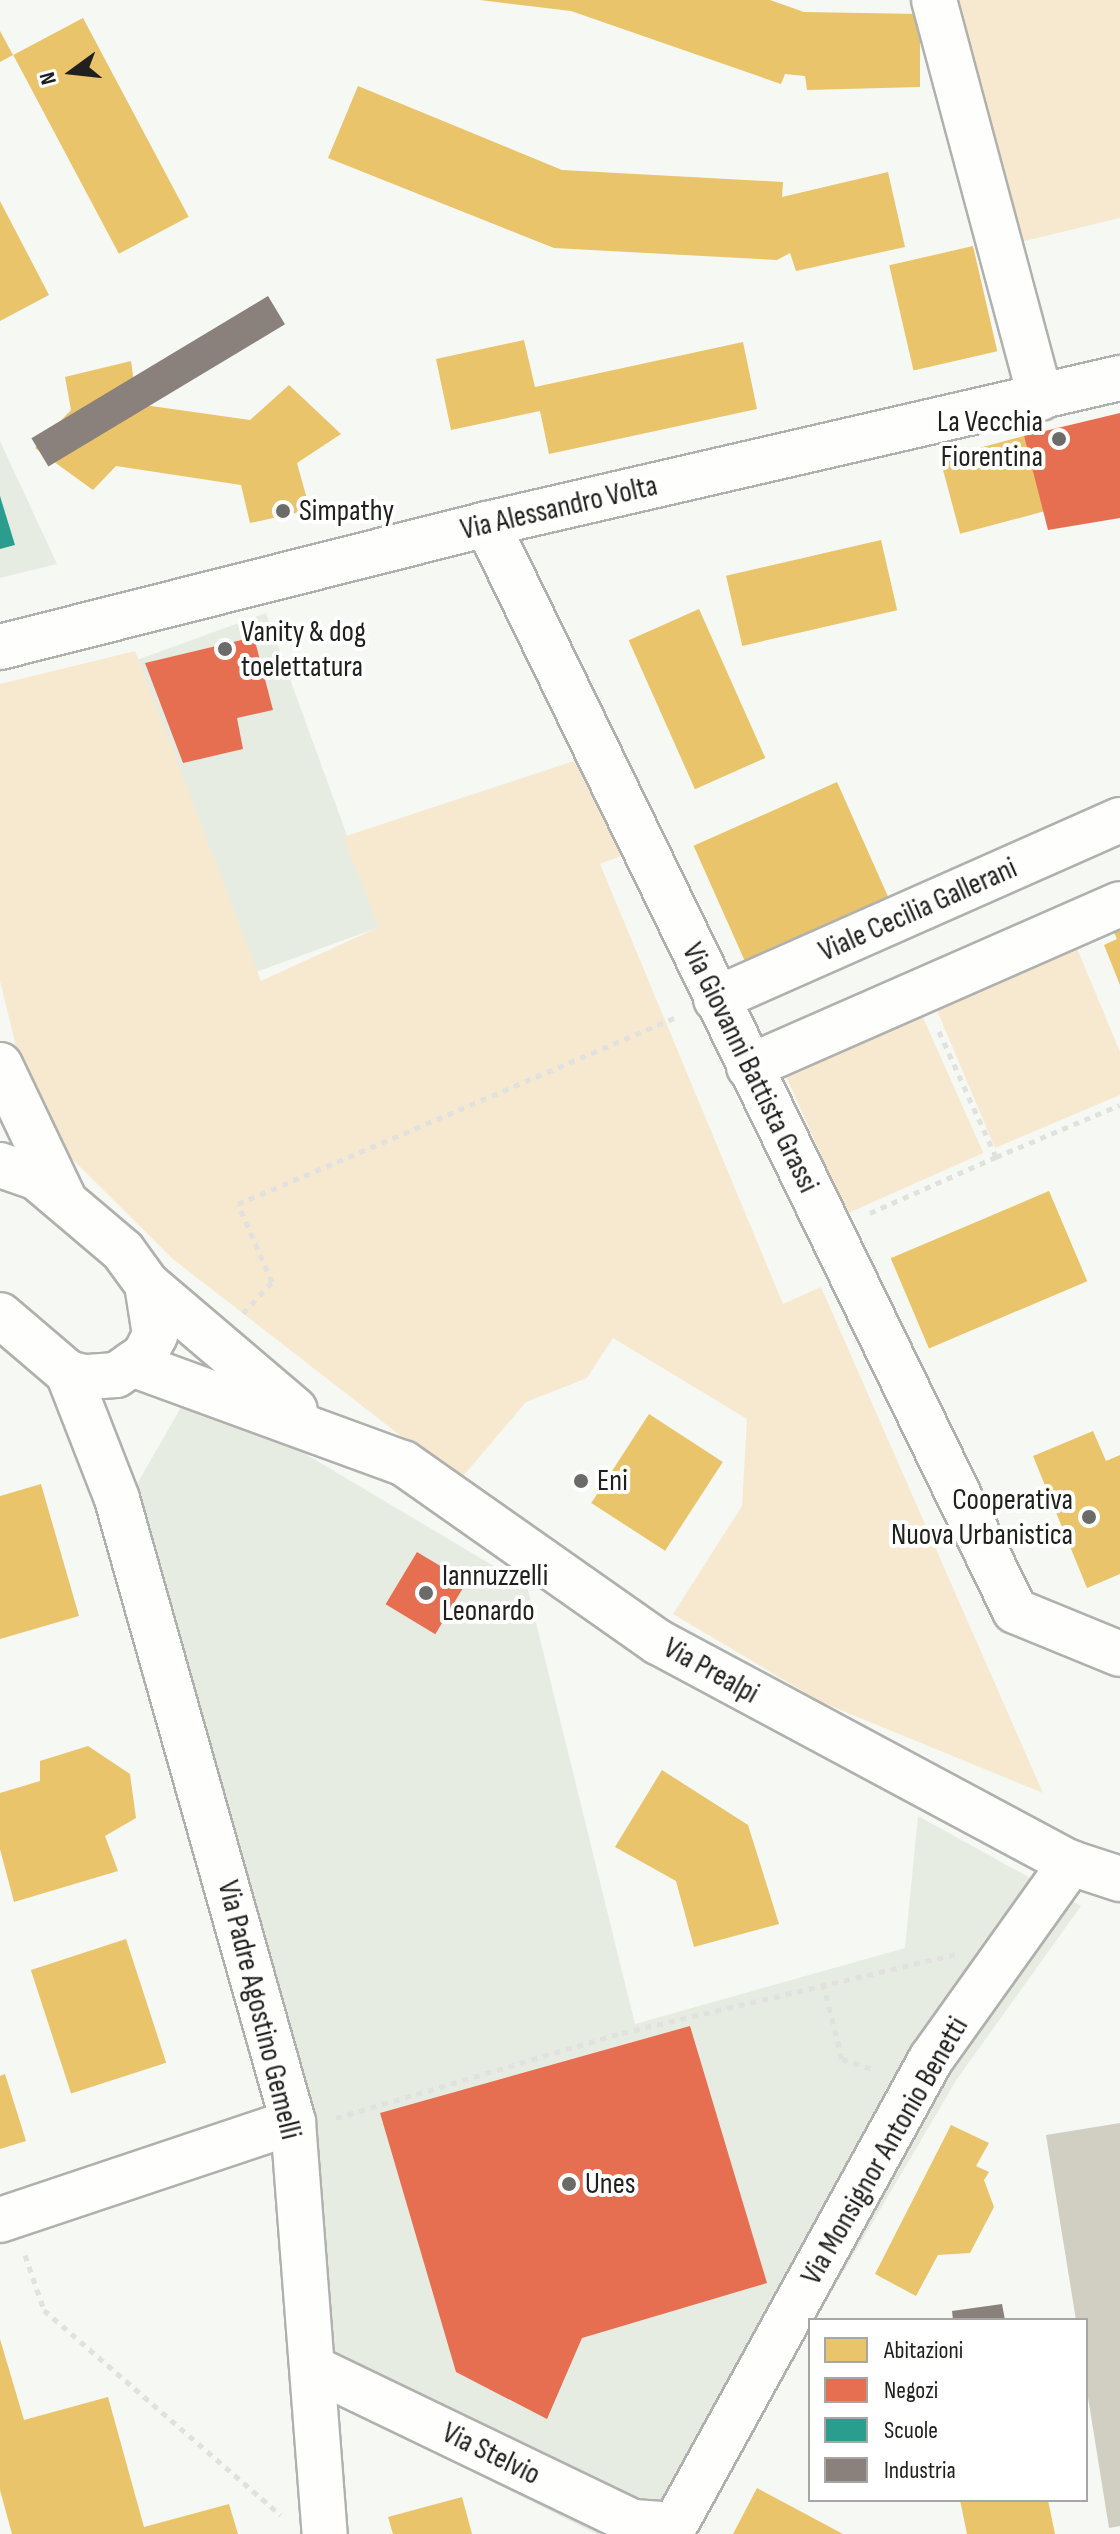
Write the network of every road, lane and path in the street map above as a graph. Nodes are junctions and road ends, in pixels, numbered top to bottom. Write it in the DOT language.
graph roads {
  1 [pos="934,0"];
  2 [pos="1120,378"];
  3 [pos="1041,398"];
  4 [pos="487,524"];
  5 [pos="0,647"];
  6 [pos="1120,820"];
  7 [pos="1120,904"];
  8 [pos="921,991"];
  9 [pos="716,999"];
  10 [pos="0,1065"];
  11 [pos="749,1067"];
  12 [pos="1120,1105"];
  13 [pos="996,1157"];
  14 [pos="0,1165"];
  15 [pos="63,1197"];
  16 [pos="829,1231"];
  17 [pos="147,1284"];
  18 [pos="243,1314"];
  19 [pos="0,1315"];
  20 [pos="124,1370"];
  21 [pos="68,1373"];
  22 [pos="321,1433"];
  23 [pos="117,1499"];
  24 [pos="1120,1654"];
  25 [pos="1071,1863"];
  26 [pos="1120,1879"];
  27 [pos="989,1978"];
  28 [pos="823,1983"];
  29 [pos="869,2084"];
  30 [pos="293,2126"];
  31 [pos="6,2218"];
  32 [pos="313,2368"];
  33 [pos="324,2523"];
  34 [pos="671,2529"];
  1 -- 3 [label="street"];
  2 -- 3 [label="street, Via Alessandro Volta"];
  3 -- 4 [label="street, Via Alessandro Volta"];
  4 -- 5 [label="street, Via Alessandro Volta"];
  4 -- 9 [label="street, Via Giovanni Battista Grassi"];
  6 -- 9 [label="street, Viale Cecilia Gallerani"];
  7 -- 8 [label="street"];
  8 -- 11 [label="street"];
  8 -- 13 [label="path"];
  9 -- 11 [label="street, Via Giovanni Battista Grassi"];
  9 -- 18 [label="path"];
  10 -- 15 [label="street"];
  11 -- 16 [label="street, Via Giovanni Battista Grassi"];
  12 -- 13 [label="path"];
  13 -- 16 [label="path"];
  14 -- 15 [label="street"];
  15 -- 17 [label="street"];
  16 -- 24 [label="street, Via Giovanni Battista Grassi"];
  17 -- 20 [label="street"];
  17 -- 22 [label="street, Via Prealpi"];
  19 -- 21 [label="street"];
  20 -- 21 [label="street, Via Prealpi"];
  20 -- 22 [label="street, Via Prealpi"];
  20 -- 23 [label="street, Via Padre Agostino Gemelli"];
  21 -- 23 [label="street, Via Padre Agostino Gemelli"];
  22 -- 25 [label="street, Via Prealpi"];
  23 -- 30 [label="street, Via Padre Agostino Gemelli"];
  25 -- 26 [label="street, Via Prealpi"];
  25 -- 27 [label="street, Via Monsignor Antonio Benetti"];
  27 -- 28 [label="path"];
  27 -- 34 [label="street, Via Monsignor Antonio Benetti"];
  28 -- 29 [label="path"];
  28 -- 30 [label="path"];
  30 -- 31 [label="street"];
  30 -- 32 [label="street, Via Padre Agostino Gemelli"];
  31 -- 33 [label="path"];
  32 -- 33 [label="street, Via Padre Agostino Gemelli"];
  32 -- 34 [label="street, Via Stelvio"];
}
